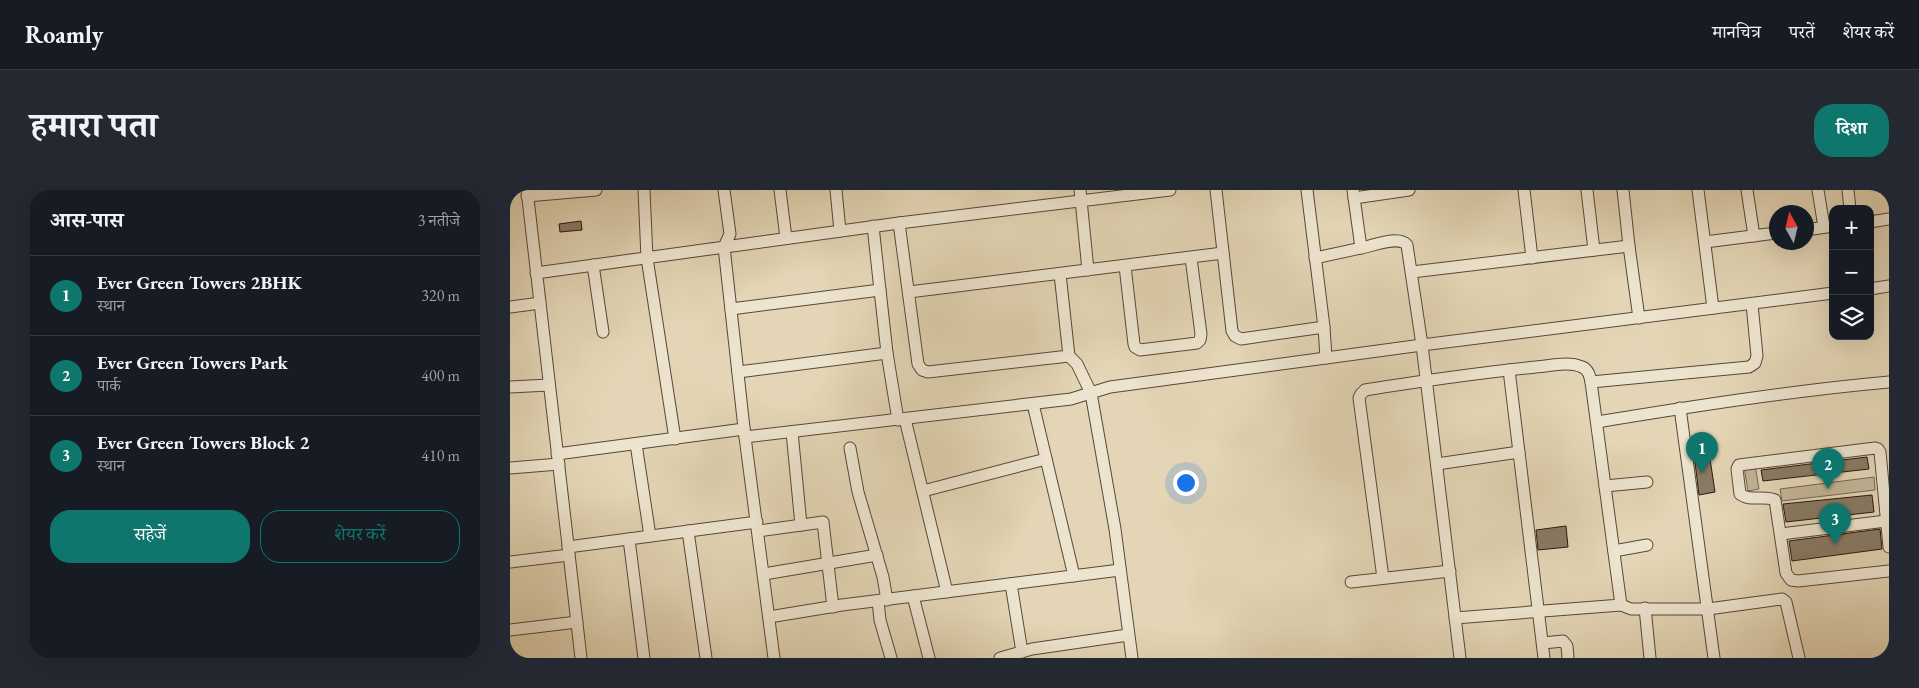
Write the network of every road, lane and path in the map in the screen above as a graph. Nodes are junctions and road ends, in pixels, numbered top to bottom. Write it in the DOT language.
graph roads {
  1 [pos="596,190"];
  2 [pos="644,190"];
  3 [pos="724,190"];
  4 [pos="780,190"];
  5 [pos="836,190"];
  6 [pos="1170,190"];
  7 [pos="1216,190"];
  8 [pos="1307,190"];
  9 [pos="1409,190"];
  10 [pos="1524,190"];
  11 [pos="1588,190"];
  12 [pos="1623,190"];
  13 [pos="1698,190"];
  14 [pos="1747,190"];
  15 [pos="1818,190"];
  16 [pos="1848,190"];
  17 [pos="527,193"];
  18 [pos="1353,194"];
  19 [pos="1080,196"];
  20 [pos="1850,205"];
  21 [pos="1889,220"];
  22 [pos="1874,222"];
  23 [pos="899,223"];
  24 [pos="873,226"];
  25 [pos="1828,227"];
  26 [pos="1814,229"];
  27 [pos="840,231"];
  28 [pos="1769,234"];
  29 [pos="1754,236"];
  30 [pos="786,238"];
  31 [pos="1705,242"];
  32 [pos="1629,246"];
  33 [pos="724,247"];
  34 [pos="1361,248"];
  35 [pos="1594,250"];
  36 [pos="1223,253"];
  37 [pos="647,258"];
  38 [pos="1191,258"];
  39 [pos="1315,258"];
  40 [pos="1532,258"];
  41 [pos="593,265"];
  42 [pos="1125,266"];
  43 [pos="1088,270"];
  44 [pos="1412,272"];
  45 [pos="536,273"];
  46 [pos="1060,274"];
  47 [pos="1889,286"];
  48 [pos="1874,288"];
  49 [pos="880,290"];
  50 [pos="910,292"];
  51 [pos="1829,294"];
  52 [pos="540,303"];
  53 [pos="1752,304"];
  54 [pos="510,307"];
  55 [pos="1713,308"];
  56 [pos="730,309"];
  57 [pos="1639,318"];
  58 [pos="1324,328"];
  59 [pos="603,332"];
  60 [pos="1422,345"];
  61 [pos="887,353"];
  62 [pos="1070,356"];
  63 [pos="1326,358"];
  64 [pos="1509,370"];
  65 [pos="738,372"];
  66 [pos="1427,380"];
  67 [pos="1591,382"];
  68 [pos="1889,382"];
  69 [pos="549,385"];
  70 [pos="510,388"];
  71 [pos="1091,393"];
  72 [pos="1033,404"];
  73 [pos="1680,408"];
  74 [pos="901,419"];
  75 [pos="1597,422"];
  76 [pos="792,432"];
  77 [pos="745,433"];
  78 [pos="675,439"];
  79 [pos="636,444"];
  80 [pos="850,448"];
  81 [pos="1519,452"];
  82 [pos="558,459"];
  83 [pos="1046,459"];
  84 [pos="1437,464"];
  85 [pos="510,468"];
  86 [pos="1648,482"];
  87 [pos="1605,486"];
  88 [pos="923,491"];
  89 [pos="1886,521"];
  90 [pos="802,525"];
  91 [pos="757,527"];
  92 [pos="688,531"];
  93 [pos="1781,534"];
  94 [pos="650,536"];
  95 [pos="629,539"];
  96 [pos="1648,545"];
  97 [pos="1889,547"];
  98 [pos="569,551"];
  99 [pos="1614,552"];
  100 [pos="877,555"];
  101 [pos="510,562"];
  102 [pos="828,563"];
  103 [pos="1120,570"];
  104 [pos="1450,571"];
  105 [pos="1889,571"];
  106 [pos="764,574"];
  107 [pos="1074,576"];
  108 [pos="1383,578"];
  109 [pos="1351,582"];
  110 [pos="1011,584"];
  111 [pos="947,592"];
  112 [pos="913,596"];
  113 [pos="883,600"];
  114 [pos="1621,605"];
  115 [pos="833,607"];
  116 [pos="1645,608"];
  117 [pos="1708,609"];
  118 [pos="1538,611"];
  119 [pos="769,617"];
  120 [pos="1456,618"];
  121 [pos="577,622"];
  122 [pos="510,630"];
  123 [pos="1128,635"];
  124 [pos="1543,643"];
  125 [pos="1022,652"];
  126 [pos="581,658"];
  127 [pos="644,658"];
  128 [pos="706,658"];
  129 [pos="774,658"];
  130 [pos="891,658"];
  131 [pos="928,658"];
  132 [pos="1000,658"];
  133 [pos="1132,658"];
  134 [pos="1460,658"];
  135 [pos="1544,658"];
  136 [pos="1568,658"];
  137 [pos="1650,658"];
  138 [pos="1714,658"];
  139 [pos="1799,658"];
  1 -- 17 [label="street"];
  2 -- 37 [label="street"];
  3 -- 33 [label="street"];
  4 -- 30 [label="street"];
  5 -- 27 [label="street"];
  6 -- 19 [label="street"];
  7 -- 36 [label="street"];
  8 -- 39 [label="street"];
  9 -- 18 [label="street"];
  10 -- 40 [label="street"];
  11 -- 35 [label="street"];
  12 -- 32 [label="street"];
  13 -- 31 [label="street"];
  14 -- 29 [label="street"];
  15 -- 25 [label="street"];
  16 -- 20 [label="street"];
  17 -- 45 [label="street"];
  18 -- 34 [label="street"];
  19 -- 23 [label="street"];
  19 -- 43 [label="street"];
  21 -- 22 [label="street"];
  23 -- 24 [label="street"];
  23 -- 50 [label="street"];
  24 -- 27 [label="street"];
  24 -- 49 [label="street"];
  25 -- 26 [label="street"];
  27 -- 30 [label="street"];
  28 -- 29 [label="street"];
  29 -- 31 [label="street"];
  30 -- 33 [label="street"];
  31 -- 55 [label="street"];
  32 -- 35 [label="street"];
  32 -- 57 [label="street"];
  33 -- 37 [label="street"];
  33 -- 56 [label="street"];
  34 -- 39 [label="street"];
  34 -- 44 [label="street"];
  35 -- 40 [label="street"];
  36 -- 38 [label="street"];
  36 -- 58 [label="street"];
  37 -- 41 [label="street"];
  37 -- 78 [label="street"];
  38 -- 42 [label="street"];
  38 -- 42 [label="street"];
  39 -- 58 [label="street"];
  40 -- 44 [label="street"];
  41 -- 45 [label="street"];
  41 -- 59 [label="street"];
  42 -- 43 [label="street"];
  43 -- 46 [label="street"];
  44 -- 60 [label="street"];
  45 -- 52 [label="street"];
  46 -- 50 [label="street"];
  46 -- 62 [label="street"];
  47 -- 48 [label="street"];
  49 -- 56 [label="street"];
  49 -- 61 [label="street"];
  50 -- 62 [label="street"];
  51 -- 53 [label="street"];
  52 -- 54 [label="street"];
  52 -- 69 [label="street"];
  53 -- 55 [label="street"];
  53 -- 67 [label="street"];
  55 -- 57 [label="street"];
  56 -- 65 [label="street"];
  57 -- 60 [label="street"];
  58 -- 63 [label="street"];
  60 -- 63 [label="street"];
  60 -- 66 [label="street"];
  61 -- 65 [label="street"];
  61 -- 74 [label="street"];
  62 -- 71 [label="street"];
  63 -- 71 [label="street"];
  64 -- 66 [label="street"];
  64 -- 67 [label="street"];
  64 -- 81 [label="street"];
  65 -- 77 [label="street"];
  66 -- 84 [label="street"];
  66 -- 108 [label="street"];
  67 -- 75 [label="street"];
  68 -- 73 [label="street"];
  69 -- 70 [label="street"];
  69 -- 82 [label="street"];
  71 -- 72 [label="street"];
  71 -- 103 [label="street"];
  72 -- 74 [label="street"];
  72 -- 83 [label="street"];
  73 -- 75 [label="street"];
  73 -- 117 [label="street"];
  74 -- 76 [label="street"];
  74 -- 88 [label="street"];
  75 -- 87 [label="street"];
  76 -- 77 [label="street"];
  76 -- 90 [label="street"];
  77 -- 78 [label="street"];
  77 -- 91 [label="street"];
  78 -- 79 [label="street"];
  79 -- 82 [label="street"];
  79 -- 94 [label="street"];
  80 -- 100 [label="street"];
  81 -- 84 [label="street"];
  81 -- 118 [label="street"];
  82 -- 85 [label="street"];
  82 -- 98 [label="street"];
  83 -- 88 [label="street"];
  83 -- 107 [label="street"];
  84 -- 104 [label="street"];
  86 -- 87 [label="street"];
  87 -- 99 [label="street"];
  88 -- 111 [label="street"];
  89 -- 93 [label="street"];
  89 -- 93 [label="street"];
  89 -- 97 [label="street"];
  90 -- 91 [label="street"];
  90 -- 102 [label="street"];
  91 -- 92 [label="street"];
  91 -- 106 [label="street"];
  92 -- 94 [label="street"];
  92 -- 128 [label="street"];
  93 -- 105 [label="street"];
  94 -- 95 [label="street"];
  95 -- 98 [label="street"];
  95 -- 127 [label="street"];
  96 -- 99 [label="street"];
  98 -- 101 [label="street"];
  98 -- 121 [label="street"];
  99 -- 114 [label="street"];
  100 -- 102 [label="street"];
  100 -- 113 [label="street"];
  102 -- 106 [label="street"];
  102 -- 115 [label="street"];
  103 -- 107 [label="street"];
  103 -- 123 [label="street"];
  104 -- 108 [label="street"];
  104 -- 120 [label="street"];
  106 -- 119 [label="street"];
  107 -- 110 [label="street"];
  108 -- 109 [label="street"];
  110 -- 111 [label="street"];
  110 -- 125 [label="street"];
  111 -- 112 [label="street"];
  112 -- 113 [label="street"];
  112 -- 131 [label="street"];
  113 -- 115 [label="street"];
  113 -- 130 [label="street"];
  114 -- 116 [label="street"];
  114 -- 118 [label="street"];
  115 -- 119 [label="street"];
  116 -- 117 [label="street"];
  116 -- 137 [label="street"];
  117 -- 138 [label="street"];
  117 -- 139 [label="street"];
  118 -- 120 [label="street"];
  118 -- 124 [label="street"];
  119 -- 129 [label="street"];
  120 -- 134 [label="street"];
  121 -- 122 [label="street"];
  121 -- 126 [label="street"];
  123 -- 125 [label="street"];
  123 -- 133 [label="street"];
  124 -- 135 [label="street"];
  124 -- 136 [label="street"];
  125 -- 132 [label="street"];
}
